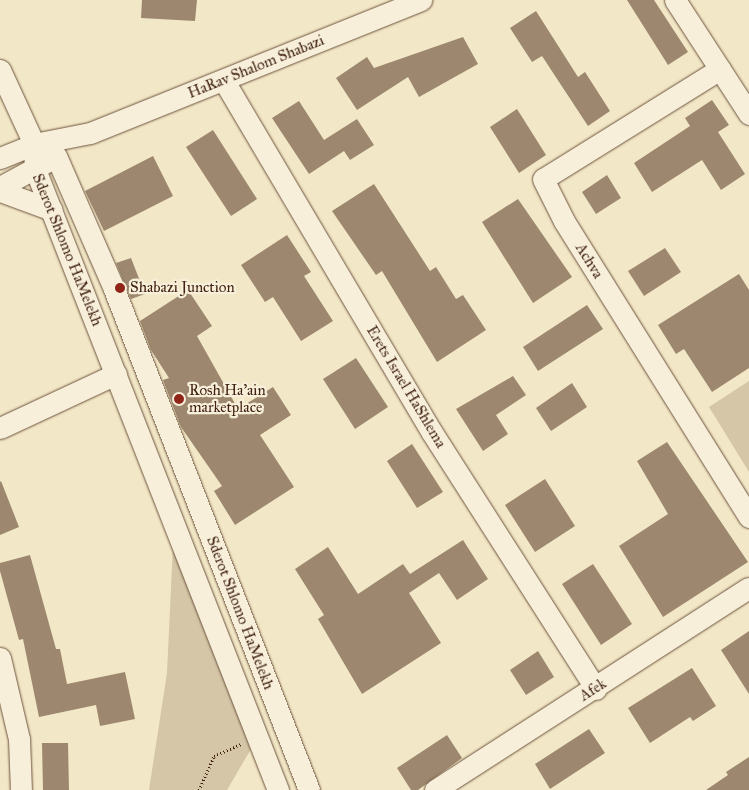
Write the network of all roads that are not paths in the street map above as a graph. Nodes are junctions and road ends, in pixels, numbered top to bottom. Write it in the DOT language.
graph roads {
  1 [pos="422,0"];
  2 [pos="675,0"];
  3 [pos="720,69"];
  4 [pos="0,70"];
  5 [pos="224,81"];
  6 [pos="749,114"];
  7 [pos="20,115"];
  8 [pos="90,132"];
  9 [pos="67,138"];
  10 [pos="34,144"];
  11 [pos="56,156"];
  12 [pos="0,158"];
  13 [pos="35,169"];
  14 [pos="0,187"];
  15 [pos="0,191"];
  16 [pos="52,210"];
  17 [pos="116,374"];
  18 [pos="0,428"];
  19 [pos="749,517"];
  20 [pos="749,588"];
  21 [pos="0,658"];
  22 [pos="596,688"];
  23 [pos="21,790"];
  24 [pos="278,790"];
  25 [pos="309,790"];
  26 [pos="435,790"];
  1 -- 5 [label="street, HaRav Shalom Shabazi"];
  2 -- 3 [label="street"];
  3 -- 6 [label="street"];
  3 -- 19 [label="street, Achva"];
  4 -- 7 [label="street"];
  5 -- 8 [label="street, HaRav Shalom Shabazi"];
  5 -- 22 [label="street, Erets Israel HaShlema"];
  7 -- 9 [label="street"];
  7 -- 10 [label="street"];
  8 -- 9 [label="street, HaRav Shalom Shabazi"];
  8 -- 11 [label="street, HaRav Shalom Shabazi"];
  9 -- 10 [label="street, HaRav Shalom Shabazi"];
  10 -- 11 [label="street, Sderot Shlomo HaMelekh"];
  10 -- 12 [label="street, HaRav Shalom Shabazi"];
  10 -- 13 [label="street, Sderot Shlomo HaMelekh"];
  11 -- 13 [label="street, HaRav Shalom Shabazi"];
  11 -- 25 [label="street, Sderot Shlomo HaMelekh"];
  13 -- 14 [label="street, HaRav Shalom Shabazi"];
  13 -- 16 [label="street, Sderot Shlomo HaMelekh"];
  15 -- 16 [label="street"];
  16 -- 17 [label="street, Sderot Shlomo HaMelekh"];
  17 -- 18 [label="street"];
  17 -- 24 [label="street, Sderot Shlomo HaMelekh"];
  20 -- 22 [label="street, Afek"];
  21 -- 23 [label="street"];
  22 -- 26 [label="street, Afek"];
}
